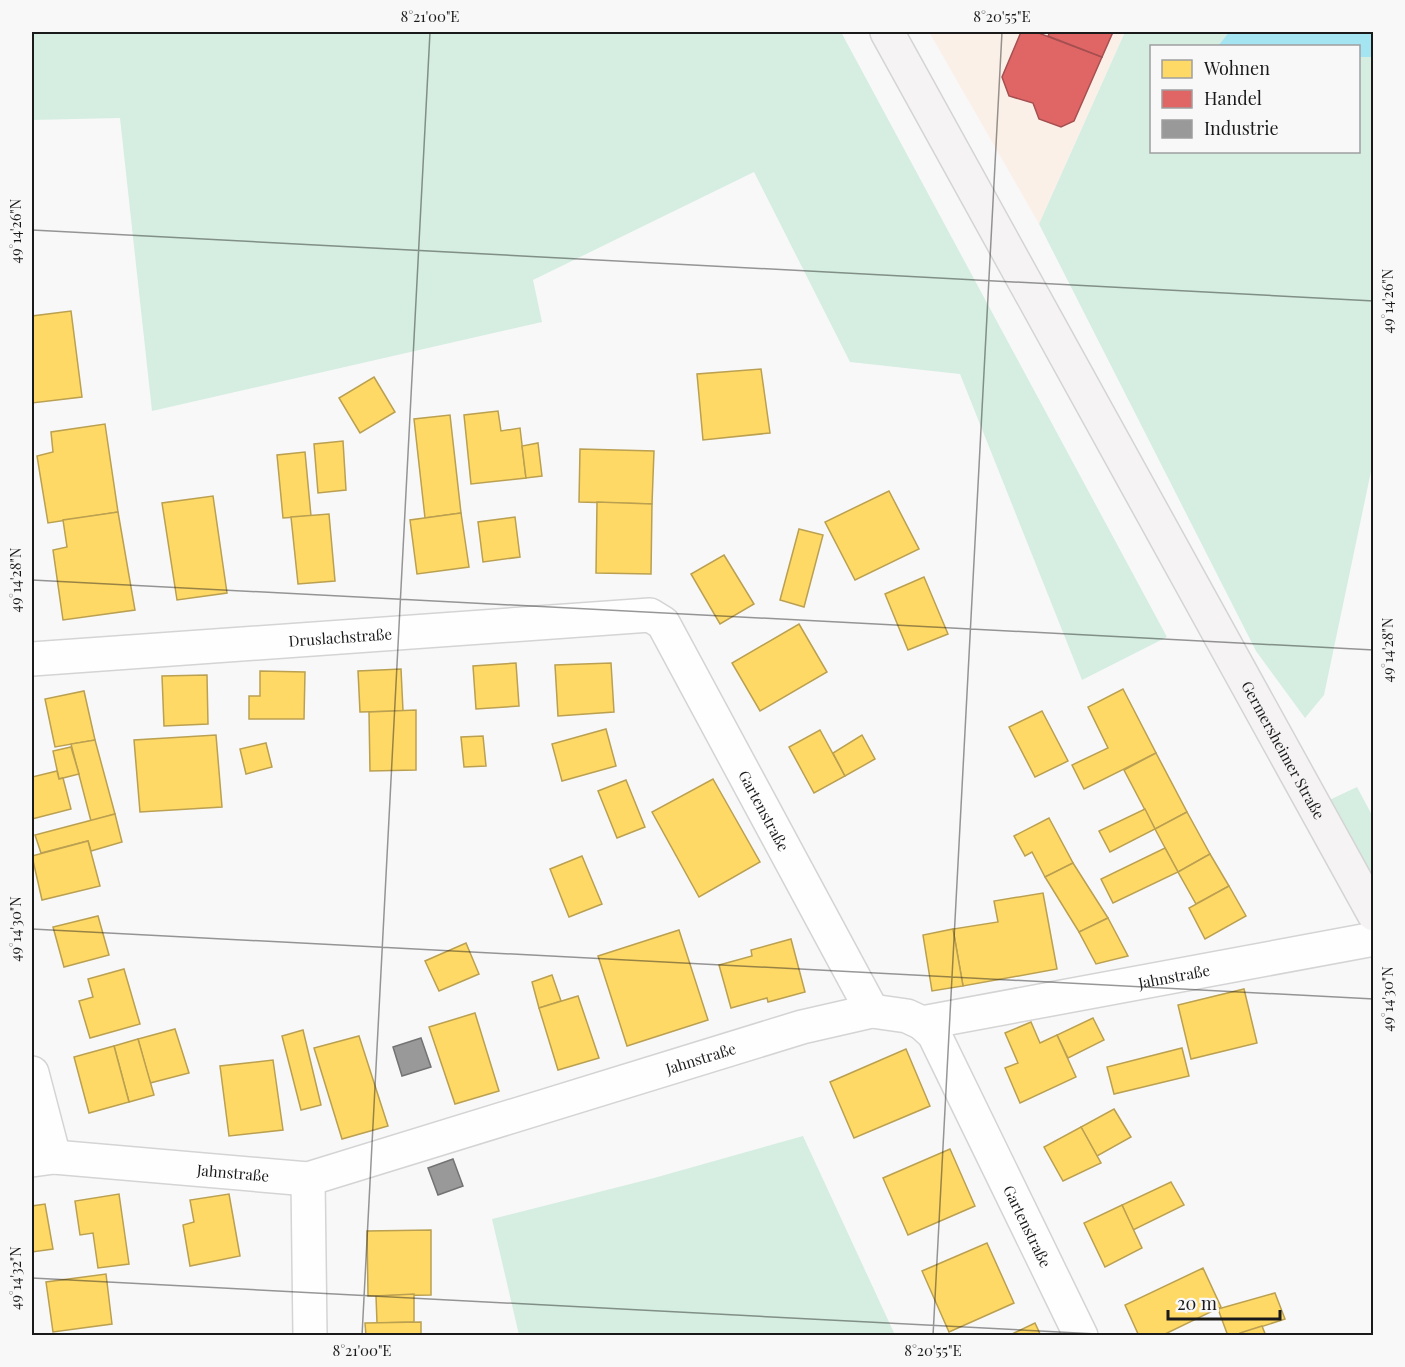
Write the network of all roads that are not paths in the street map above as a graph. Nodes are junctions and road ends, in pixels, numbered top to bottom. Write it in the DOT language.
graph roads {
  1 [pos="887,32"];
  2 [pos="650,615"];
  3 [pos="32,657"];
  4 [pos="1374,914"];
  5 [pos="1374,939"];
  6 [pos="872,1011"];
  7 [pos="922,1023"];
  8 [pos="32,1073"];
  9 [pos="43,1159"];
  10 [pos="308,1179"];
  11 [pos="310,1335"];
  12 [pos="1081,1335"];
  1 -- 4 [label="main road, Germersheimer Straße"];
  2 -- 3 [label="street, Druslachstraße"];
  2 -- 6 [label="street, Gartenstraße"];
  5 -- 7 [label="street, Jahnstraße"];
  6 -- 7 [label="street, Jahnstraße"];
  6 -- 10 [label="street, Jahnstraße"];
  7 -- 12 [label="street, Gartenstraße"];
  8 -- 9 [label="street"];
  9 -- 10 [label="street, Jahnstraße"];
  10 -- 11 [label="street"];
}
